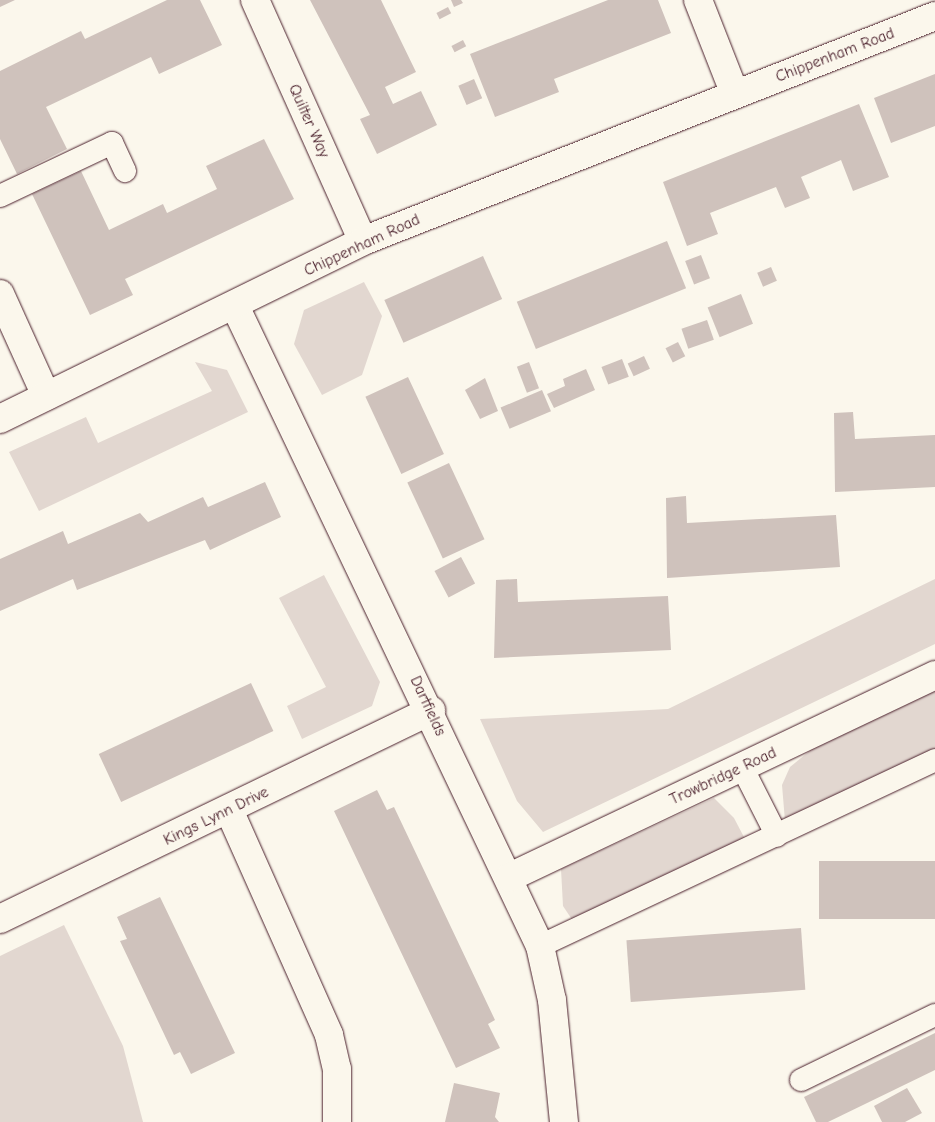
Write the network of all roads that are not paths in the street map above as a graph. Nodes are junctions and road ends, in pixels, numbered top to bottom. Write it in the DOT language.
graph roads {
  1 [pos="255,0"];
  2 [pos="698,0"];
  3 [pos="935,16"];
  4 [pos="734,92"];
  5 [pos="126,171"];
  6 [pos="0,196"];
  7 [pos="363,241"];
  8 [pos="0,294"];
  9 [pos="235,306"];
  10 [pos="46,396"];
  11 [pos="0,419"];
  12 [pos="935,675"];
  13 [pos="431,711"];
  14 [pos="935,760"];
  15 [pos="742,768"];
  16 [pos="229,810"];
  17 [pos="778,836"];
  18 [pos="510,877"];
  19 [pos="0,920"];
  20 [pos="540,946"];
  21 [pos="935,1015"];
  22 [pos="801,1080"];
  23 [pos="337,1122"];
  24 [pos="564,1122"];
  1 -- 7 [label="street, Quilter Way"];
  2 -- 4 [label="street"];
  3 -- 4 [label="street, Chippenham Road"];
  4 -- 7 [label="street, Chippenham Road"];
  5 -- 6 [label="lane"];
  7 -- 9 [label="street, Chippenham Road"];
  8 -- 10 [label="street"];
  9 -- 10 [label="street, Chippenham Road"];
  9 -- 13 [label="street, Dartfields"];
  10 -- 11 [label="street, Chippenham Road"];
  12 -- 15 [label="street, Trowbridge Road"];
  13 -- 16 [label="street, Kings Lynn Drive"];
  13 -- 18 [label="street, Dartfields"];
  14 -- 17 [label="lane"];
  15 -- 17 [label="lane"];
  15 -- 18 [label="street, Trowbridge Road"];
  16 -- 19 [label="street, Kings Lynn Drive"];
  16 -- 23 [label="street"];
  17 -- 20 [label="lane"];
  18 -- 20 [label="street, Dartfields"];
  20 -- 24 [label="street, Dartfields"];
  21 -- 22 [label="lane"];
}
